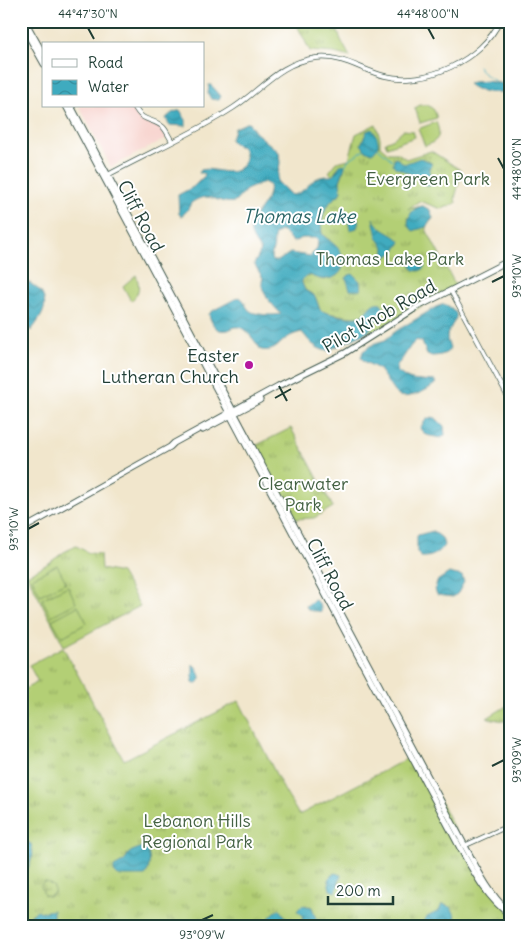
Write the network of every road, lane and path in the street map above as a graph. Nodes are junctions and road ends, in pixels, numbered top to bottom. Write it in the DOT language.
graph roads {
  1 [pos="25,21"];
  2 [pos="500,21"];
  3 [pos="21,23"];
  4 [pos="42,51"];
  5 [pos="42,60"];
  6 [pos="67,108"];
  7 [pos="72,108"];
  8 [pos="135,108"];
  9 [pos="172,141"];
  10 [pos="106,176"];
  11 [pos="510,260"];
  12 [pos="451,291"];
  13 [pos="510,401"];
  14 [pos="232,413"];
  15 [pos="21,530"];
  16 [pos="510,825"];
  17 [pos="462,847"];
  18 [pos="510,911"];
  19 [pos="510,915"];
  1 -- 4 [label="main road"];
  2 -- 9 [label="street"];
  3 -- 5 [label="main road"];
  6 -- 10 [label="main road, Cliff Road"];
  7 -- 10 [label="main road, Cliff Road"];
  8 -- 9 [label="street"];
  9 -- 10 [label="street"];
  10 -- 14 [label="main road, Cliff Road"];
  11 -- 12 [label="main road, Pilot Knob Road"];
  12 -- 13 [label="street"];
  12 -- 14 [label="main road, Pilot Knob Road"];
  14 -- 15 [label="main road, Pilot Knob Road"];
  14 -- 17 [label="main road, Cliff Road"];
  16 -- 17 [label="street"];
  17 -- 18 [label="main road, Cliff Road"];
  17 -- 19 [label="main road, Cliff Road"];
}
